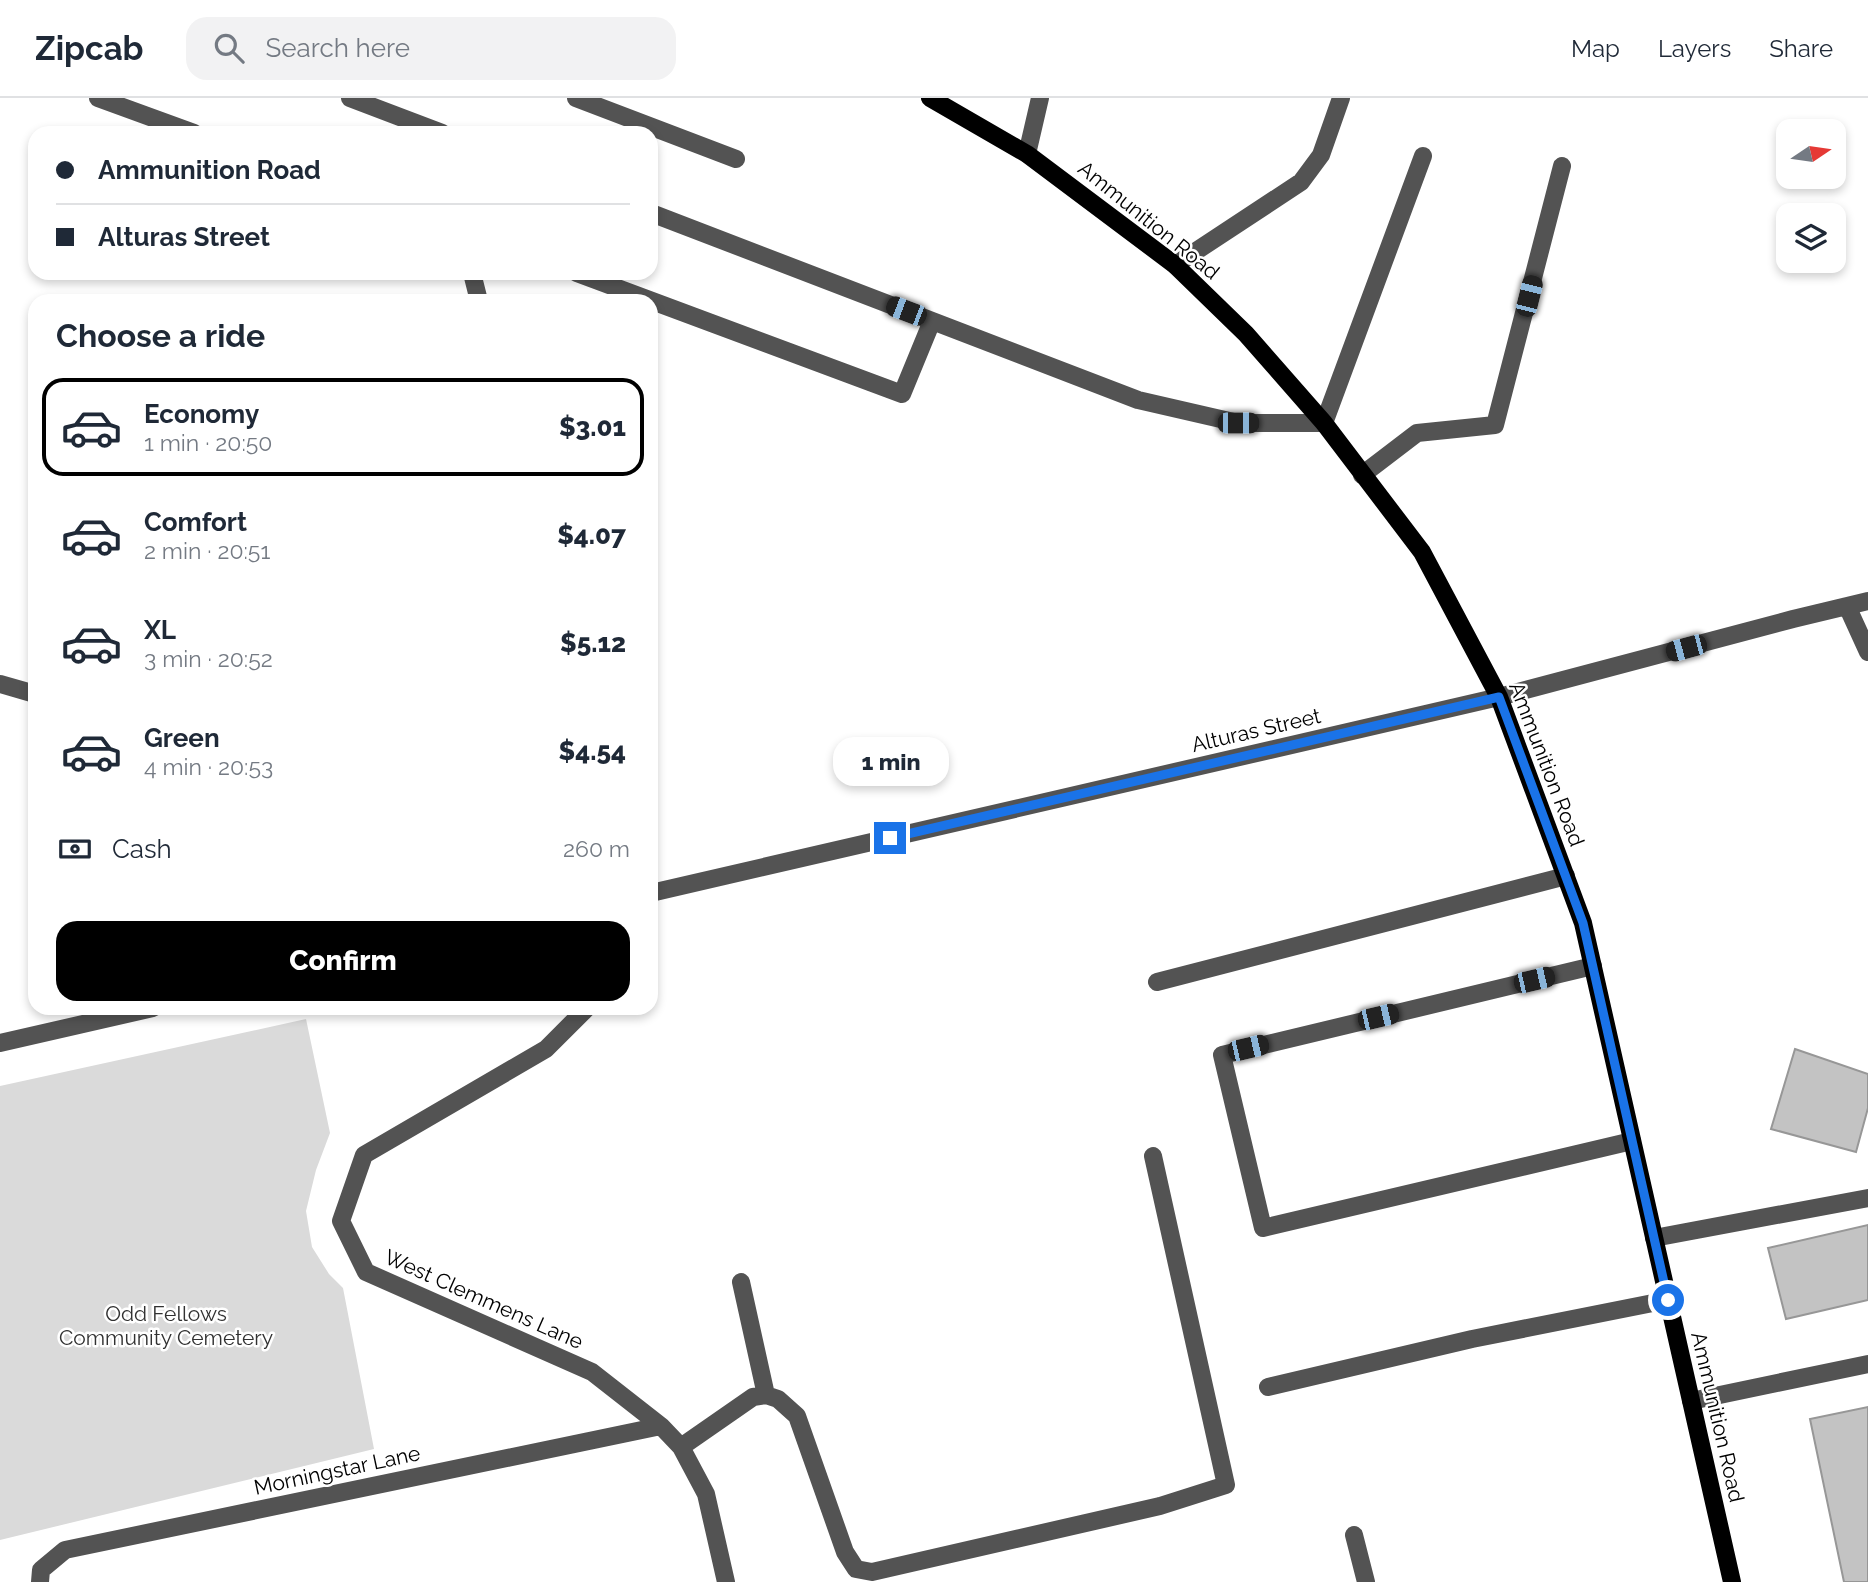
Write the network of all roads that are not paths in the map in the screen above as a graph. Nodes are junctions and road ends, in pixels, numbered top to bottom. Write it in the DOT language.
graph roads {
  1 [pos="98,98"];
  2 [pos="350,98"];
  3 [pos="576,98"];
  4 [pos="930,98"];
  5 [pos="1040,98"];
  6 [pos="1341,98"];
  7 [pos="175,126"];
  8 [pos="424,126"];
  9 [pos="649,126"];
  10 [pos="658,129"];
  11 [pos="1027,154"];
  12 [pos="1423,156"];
  13 [pos="736,159"];
  14 [pos="1562,166"];
  15 [pos="658,216"];
  16 [pos="1175,265"];
  17 [pos="596,280"];
  18 [pos="633,294"];
  19 [pos="658,303"];
  20 [pos="932,321"];
  21 [pos="1324,423"];
  22 [pos="1362,475"];
  23 [pos="1868,601"];
  24 [pos="1847,606"];
  25 [pos="1868,652"];
  26 [pos="0,684"];
  27 [pos="28,692"];
  28 [pos="1499,697"];
  29 [pos="1566,876"];
  30 [pos="658,891"];
  31 [pos="1593,966"];
  32 [pos="1157,982"];
  33 [pos="122,1015"];
  34 [pos="580,1015"];
  35 [pos="0,1043"];
  36 [pos="1632,1141"];
  37 [pos="1153,1156"];
  38 [pos="1868,1198"];
  39 [pos="1654,1238"];
  40 [pos="741,1282"];
  41 [pos="1668,1300"];
  42 [pos="1868,1364"];
  43 [pos="1268,1387"];
  44 [pos="766,1395"];
  45 [pos="1690,1401"];
  46 [pos="661,1426"];
  47 [pos="681,1447"];
  48 [pos="1353,1535"];
  49 [pos="40,1582"];
  50 [pos="726,1582"];
  51 [pos="1366,1582"];
  52 [pos="1732,1582"];
  1 -- 7 [label="street"];
  2 -- 8 [label="street"];
  3 -- 9 [label="street"];
  4 -- 11 [label="main road, Ammunition Road"];
  5 -- 11 [label="street"];
  6 -- 16 [label="street"];
  10 -- 13 [label="street"];
  11 -- 16 [label="main road, Ammunition Road"];
  12 -- 21 [label="street"];
  14 -- 22 [label="street"];
  15 -- 20 [label="street"];
  16 -- 21 [label="main road, Ammunition Road"];
  17 -- 18 [label="street"];
  19 -- 20 [label="street"];
  20 -- 21 [label="street"];
  21 -- 22 [label="main road, Ammunition Road"];
  22 -- 28 [label="main road, Ammunition Road"];
  23 -- 24 [label="street, Alturas Street"];
  24 -- 25 [label="street"];
  24 -- 28 [label="street, Alturas Street"];
  26 -- 27 [label="street"];
  28 -- 29 [label="main road, Ammunition Road"];
  28 -- 30 [label="street, Alturas Street"];
  29 -- 31 [label="main road, Ammunition Road"];
  29 -- 32 [label="street"];
  31 -- 36 [label="main road, Ammunition Road"];
  31 -- 36 [label="street"];
  33 -- 35 [label="street"];
  34 -- 46 [label="street, West Clemmens Lane"];
  36 -- 39 [label="main road, Ammunition Road"];
  37 -- 44 [label="street"];
  38 -- 39 [label="street"];
  39 -- 41 [label="main road, Ammunition Road"];
  40 -- 44 [label="street"];
  41 -- 43 [label="street"];
  41 -- 45 [label="main road, Ammunition Road"];
  42 -- 45 [label="street"];
  44 -- 47 [label="street"];
  45 -- 52 [label="main road, Ammunition Road"];
  46 -- 47 [label="street, West Clemmens Lane"];
  46 -- 49 [label="street, Morningstar Lane"];
  47 -- 50 [label="street, West Clemmens Lane"];
  48 -- 51 [label="street"];
}
